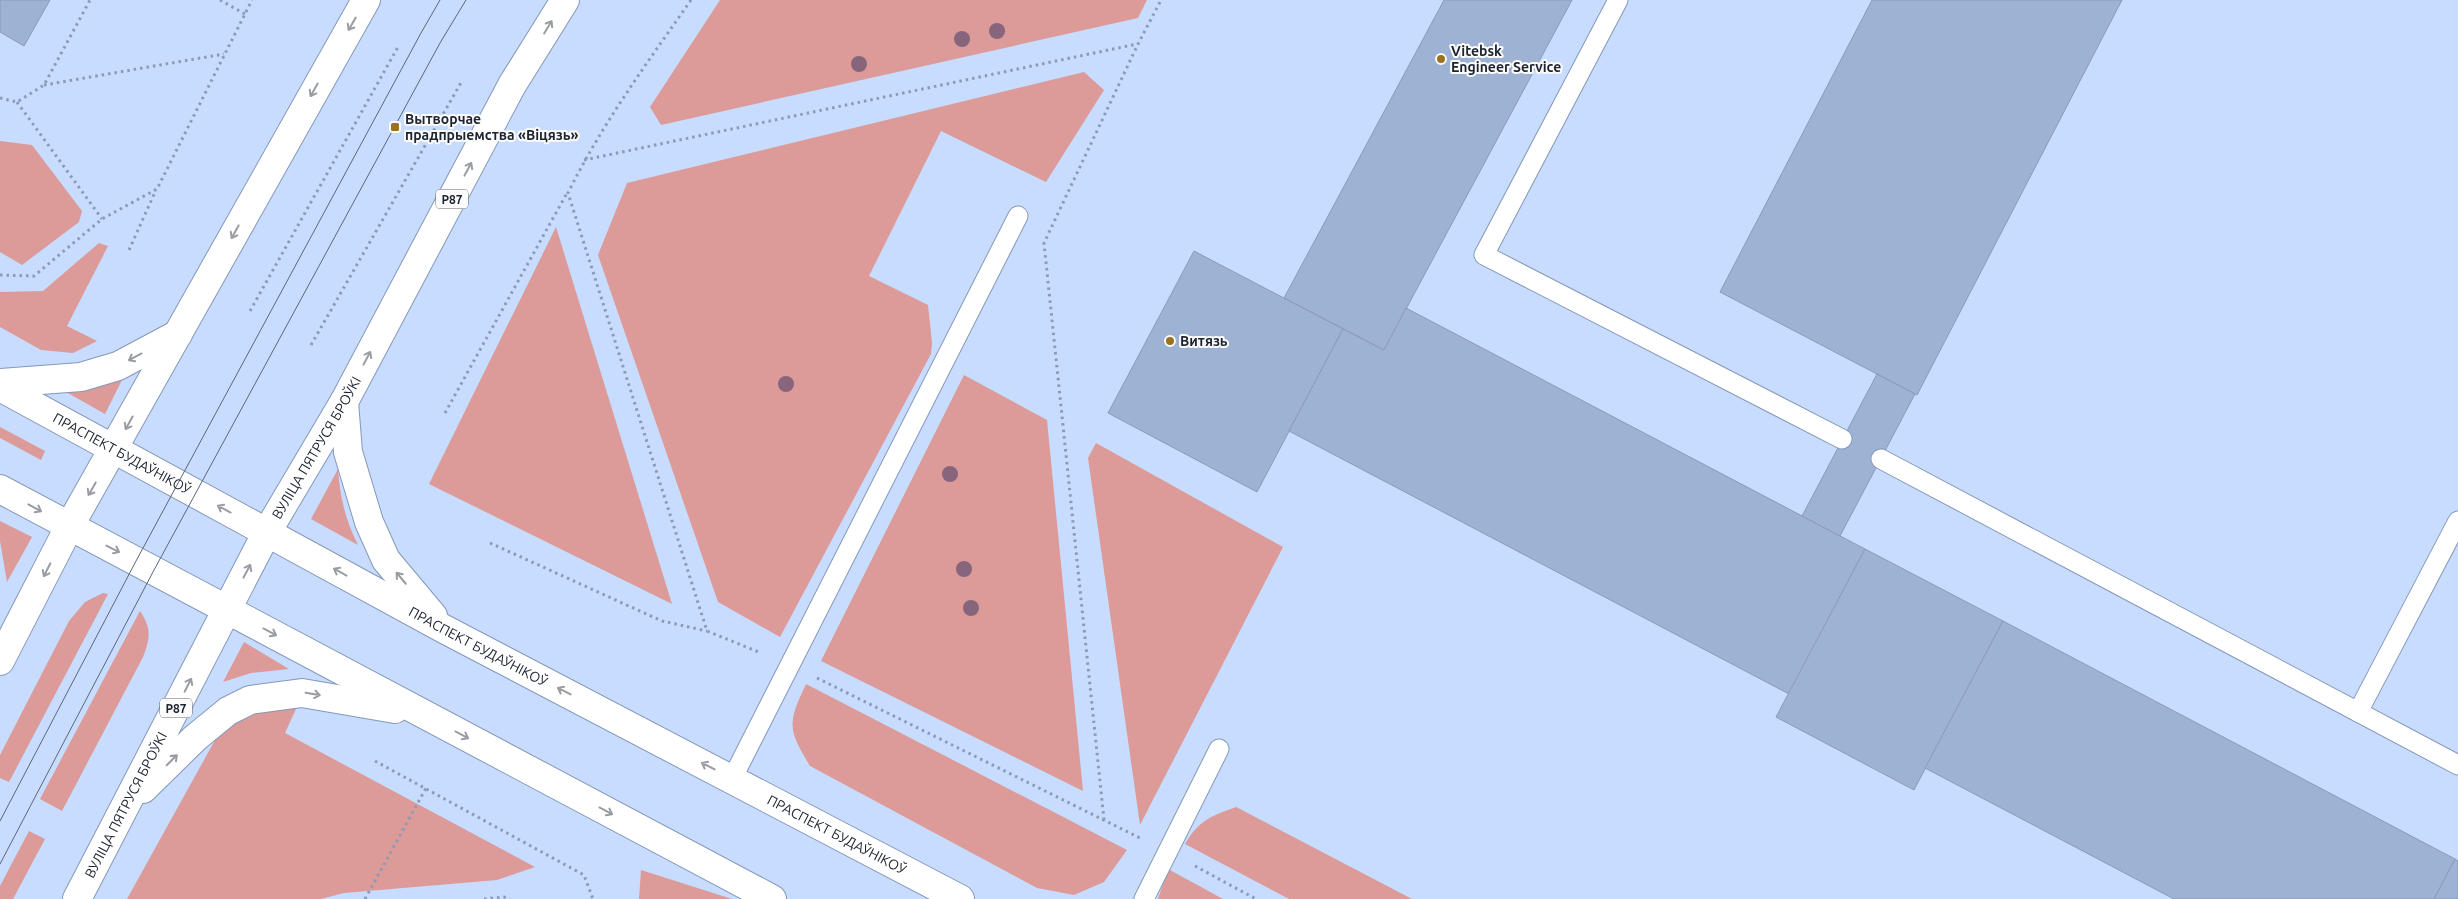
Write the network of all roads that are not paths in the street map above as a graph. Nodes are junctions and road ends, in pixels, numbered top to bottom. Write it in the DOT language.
graph roads {
  1 [pos="366,0"];
  2 [pos="565,0"];
  3 [pos="1618,0"];
  4 [pos="1018,216"];
  5 [pos="178,334"];
  6 [pos="0,383"];
  7 [pos="0,387"];
  8 [pos="344,402"];
  9 [pos="1842,440"];
  10 [pos="114,450"];
  11 [pos="1881,459"];
  12 [pos="0,489"];
  13 [pos="2458,521"];
  14 [pos="69,527"];
  15 [pos="267,532"];
  16 [pos="227,609"];
  17 [pos="444,629"];
  18 [pos="0,660"];
  19 [pos="2358,712"];
  20 [pos="419,713"];
  21 [pos="1219,749"];
  22 [pos="2458,765"];
  23 [pos="732,778"];
  24 [pos="125,807"];
  25 [pos="77,899"];
  26 [pos="772,899"];
  27 [pos="960,899"];
  28 [pos="1144,899"];
  1 -- 5 [label="main road, one-way"];
  8 -- 2 [label="main road, ВУЛІЦА ПЯТРУСЯ БРОЎКІ / Р87, one-way"];
  3 -- 9 [label="lane"];
  4 -- 23 [label="lane"];
  5 -- 6 [label="main road, one-way"];
  5 -- 10 [label="main road, one-way"];
  7 -- 10 [label="main road, ПРАСПЕКТ БУДАЎНІКОЎ"];
  8 -- 15 [label="main road, ВУЛІЦА ПЯТРУСЯ БРОЎКІ / Р87"];
  17 -- 8 [label="main road, one-way"];
  10 -- 14 [label="main road, one-way"];
  15 -- 10 [label="main road, ПРАСПЕКТ БУДАЎНІКОЎ, one-way"];
  11 -- 19 [label="lane"];
  12 -- 14 [label="main road, one-way"];
  13 -- 19 [label="lane"];
  14 -- 16 [label="main road, one-way"];
  14 -- 18 [label="main road, one-way"];
  16 -- 15 [label="main road, ВУЛІЦА ПЯТРУСЯ БРОЎКІ / Р87, one-way"];
  17 -- 15 [label="main road, ПРАСПЕКТ БУДАЎНІКОЎ, one-way"];
  16 -- 20 [label="main road, one-way"];
  24 -- 16 [label="main road, ВУЛІЦА ПЯТРУСЯ БРОЎКІ / Р87, one-way"];
  23 -- 17 [label="main road, ПРАСПЕКТ БУДАЎНІКОЎ, one-way"];
  19 -- 22 [label="lane"];
  24 -- 20 [label="main road, one-way"];
  20 -- 26 [label="main road, one-way"];
  21 -- 28 [label="lane"];
  23 -- 27 [label="main road, ПРАСПЕКТ БУДАЎНІКОЎ"];
  24 -- 25 [label="main road, ВУЛІЦА ПЯТРУСЯ БРОЎКІ / Р87"];
}
